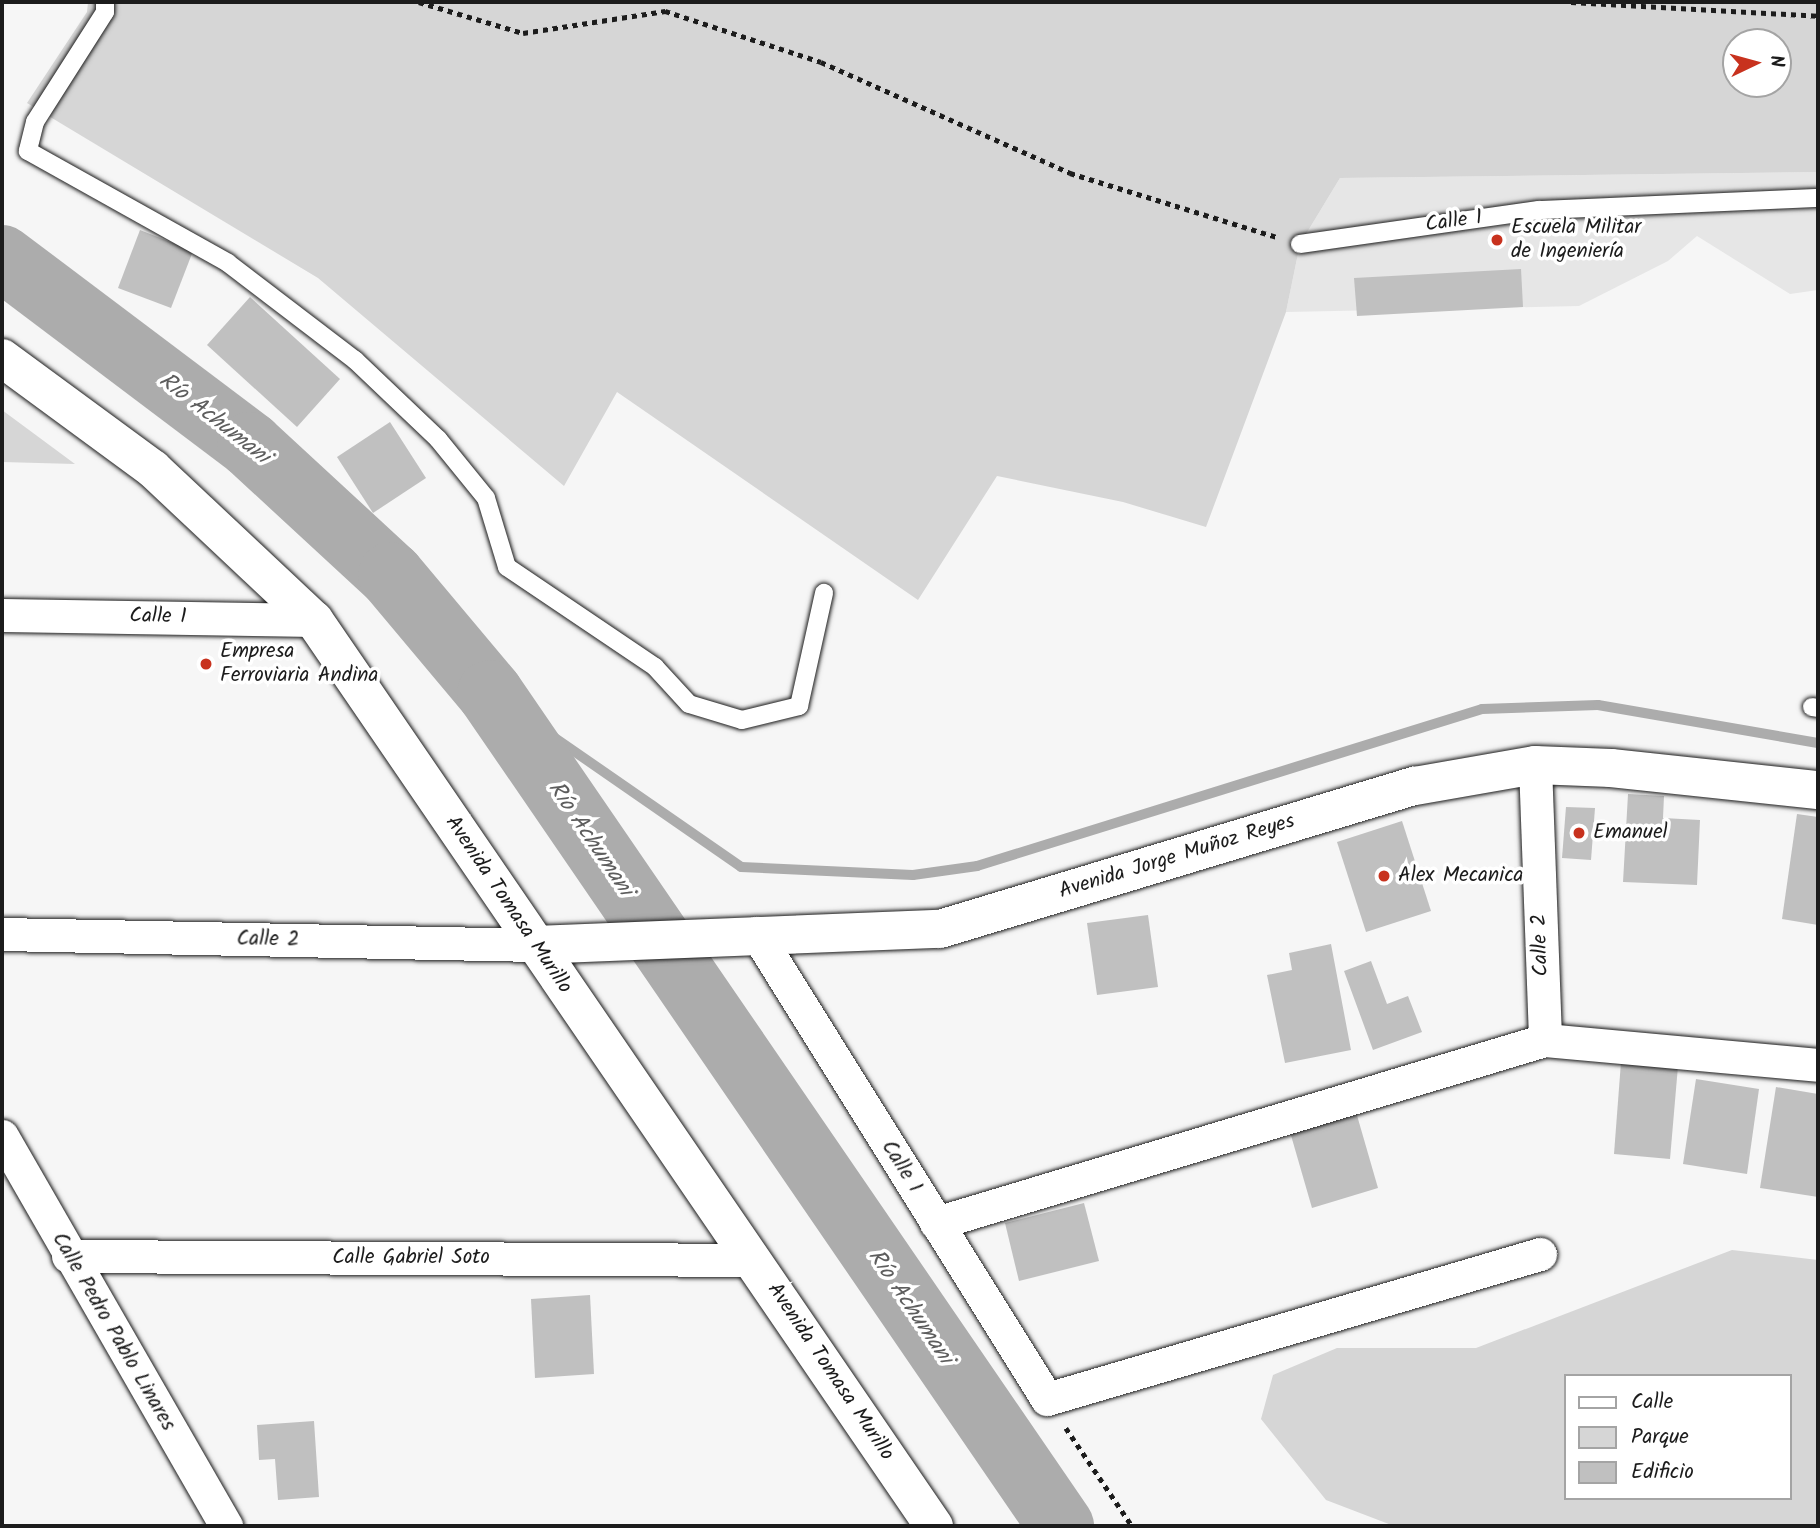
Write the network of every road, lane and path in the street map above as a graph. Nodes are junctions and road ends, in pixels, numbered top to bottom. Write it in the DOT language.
graph roads {
  1 [pos="105,2"];
  2 [pos="419,2"];
  3 [pos="1571,2"];
  4 [pos="1818,16"];
  5 [pos="1818,198"];
  6 [pos="1300,244"];
  7 [pos="2,358"];
  8 [pos="824,593"];
  9 [pos="2,615"];
  10 [pos="314,620"];
  11 [pos="1535,765"];
  12 [pos="1818,790"];
  13 [pos="756,933"];
  14 [pos="2,934"];
  15 [pos="534,945"];
  16 [pos="1545,1040"];
  17 [pos="1818,1065"];
  18 [pos="2,1136"];
  19 [pos="936,1223"];
  20 [pos="1540,1254"];
  21 [pos="68,1256"];
  22 [pos="754,1260"];
  23 [pos="1047,1399"];
  24 [pos="226,1526"];
  25 [pos="934,1526"];
  26 [pos="1132,1526"];
  1 -- 8 [label="lane"];
  2 -- 6 [label="path"];
  3 -- 4 [label="path"];
  5 -- 6 [label="lane, Calle 1"];
  7 -- 10 [label="main road, Avenida Tomasa Murillo"];
  9 -- 10 [label="street, Calle 1"];
  10 -- 15 [label="main road, Avenida Tomasa Murillo"];
  11 -- 12 [label="main road, Avenida Jorge Muñoz Reyes"];
  11 -- 13 [label="main road, Avenida Jorge Muñoz Reyes"];
  11 -- 16 [label="street, Calle 2"];
  13 -- 15 [label="main road, Avenida Jorge Muñoz Reyes"];
  13 -- 19 [label="street, Calle 1"];
  14 -- 15 [label="street, Calle 2"];
  15 -- 22 [label="main road, Avenida Tomasa Murillo"];
  16 -- 17 [label="street"];
  16 -- 19 [label="street"];
  18 -- 21 [label="street, Calle Pedro Pablo Linares"];
  19 -- 23 [label="street, Calle 1"];
  20 -- 23 [label="street"];
  21 -- 22 [label="street, Calle Gabriel Soto"];
  21 -- 24 [label="street, Calle Pedro Pablo Linares"];
  22 -- 25 [label="main road, Avenida Tomasa Murillo"];
  23 -- 26 [label="path"];
}
